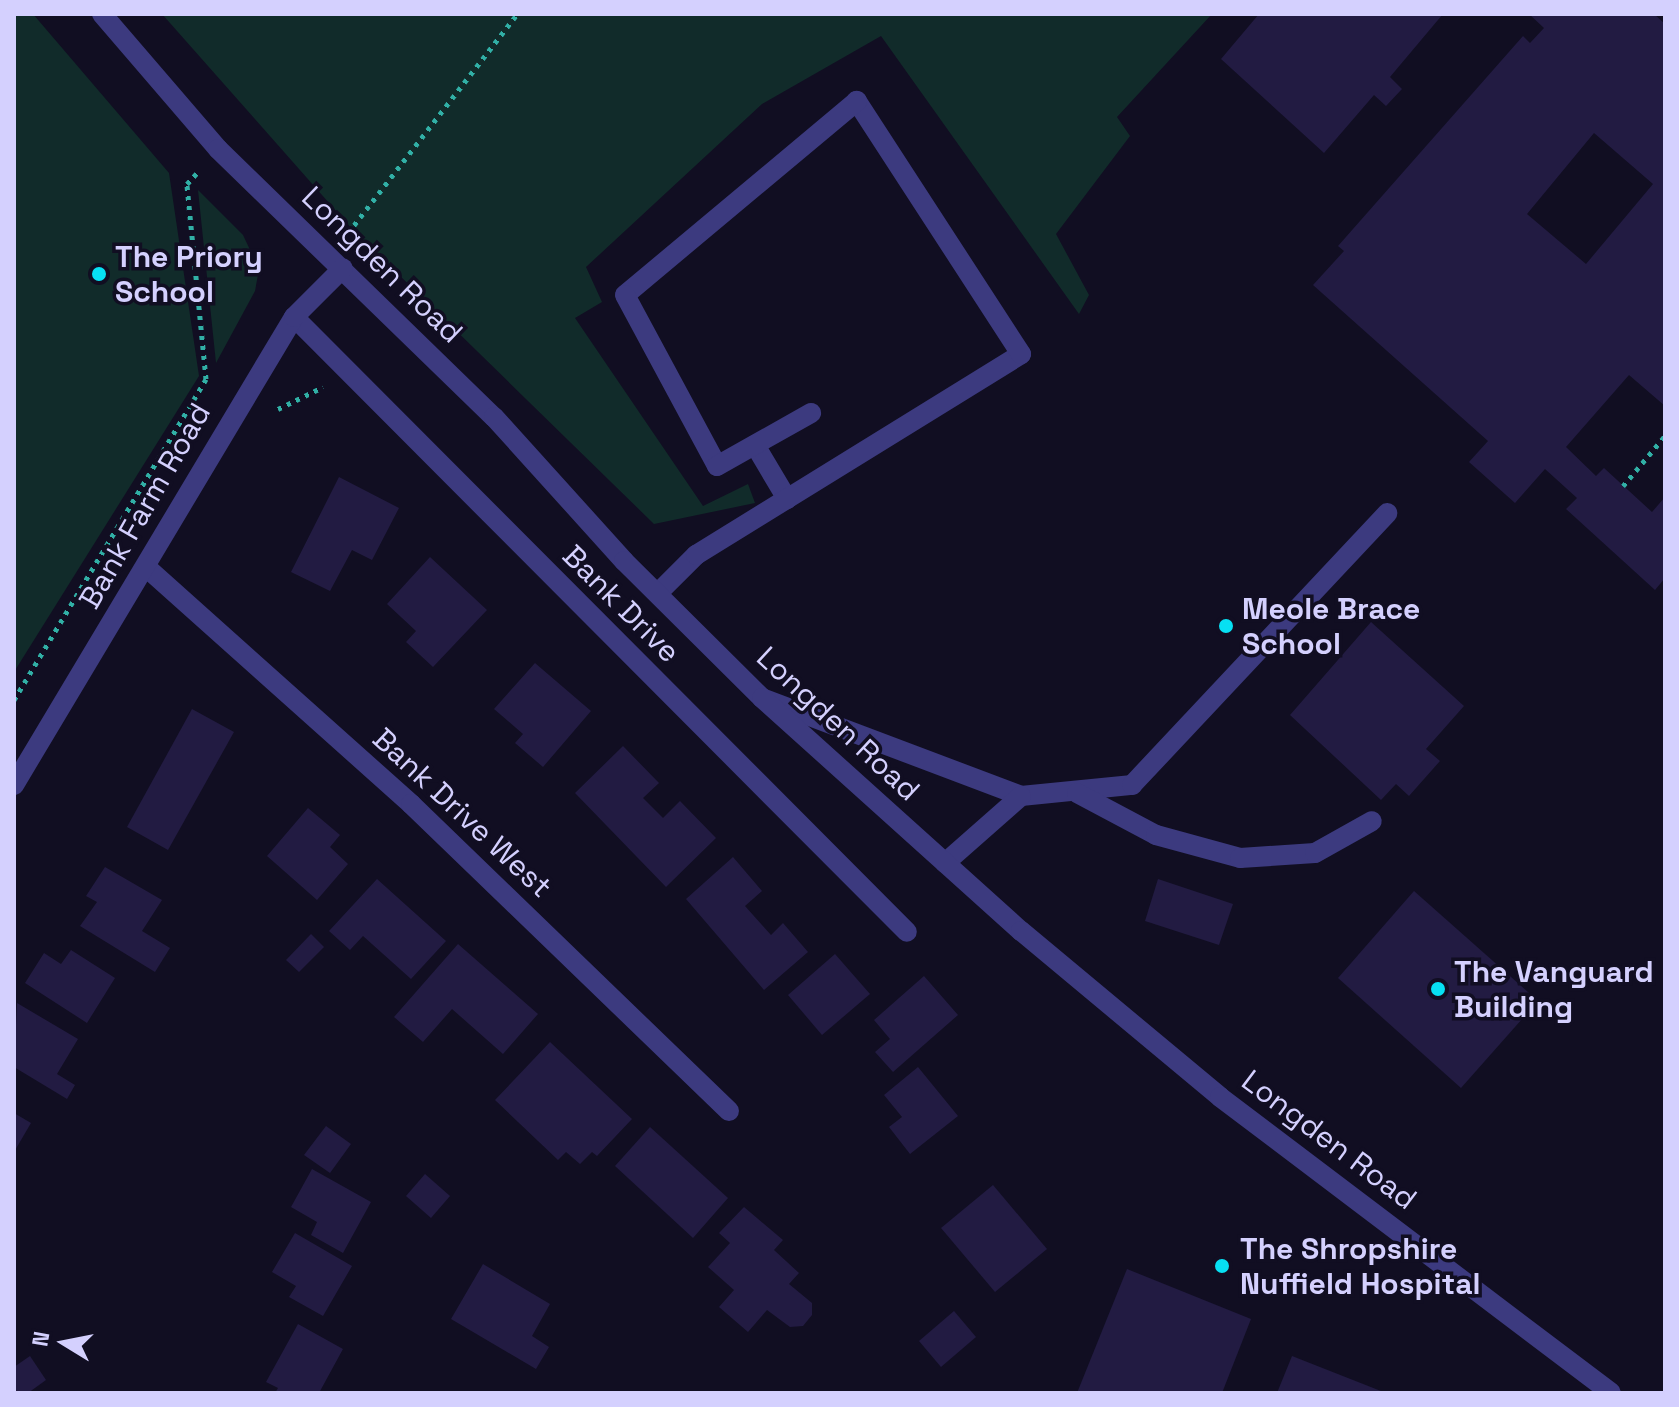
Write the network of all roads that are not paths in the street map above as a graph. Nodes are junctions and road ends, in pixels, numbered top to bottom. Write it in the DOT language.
graph roads {
  1 [pos="102,14"];
  2 [pos="343,268"];
  3 [pos="294,317"];
  4 [pos="811,413"];
  5 [pos="755,445"];
  6 [pos="787,499"];
  7 [pos="1387,513"];
  8 [pos="146,567"];
  9 [pos="658,593"];
  10 [pos="762,698"];
  11 [pos="14,785"];
  12 [pos="1077,793"];
  13 [pos="1021,796"];
  14 [pos="1372,821"];
  15 [pos="945,863"];
  16 [pos="907,932"];
  17 [pos="729,1111"];
  18 [pos="1611,1393"];
  1 -- 2 [label="street, Longden Road"];
  2 -- 3 [label="street, Bank Farm Road"];
  2 -- 9 [label="street, Longden Road"];
  3 -- 8 [label="street, Bank Farm Road"];
  3 -- 16 [label="street, Bank Drive"];
  4 -- 5 [label="street"];
  5 -- 6 [label="street"];
  5 -- 6 [label="street"];
  6 -- 9 [label="street"];
  7 -- 12 [label="street"];
  8 -- 11 [label="street, Bank Farm Road"];
  8 -- 17 [label="street, Bank Drive West"];
  9 -- 10 [label="street, Longden Road"];
  10 -- 13 [label="street"];
  10 -- 15 [label="street, Longden Road"];
  12 -- 13 [label="street"];
  12 -- 14 [label="street"];
  13 -- 15 [label="street"];
  15 -- 18 [label="street, Longden Road"];
}
